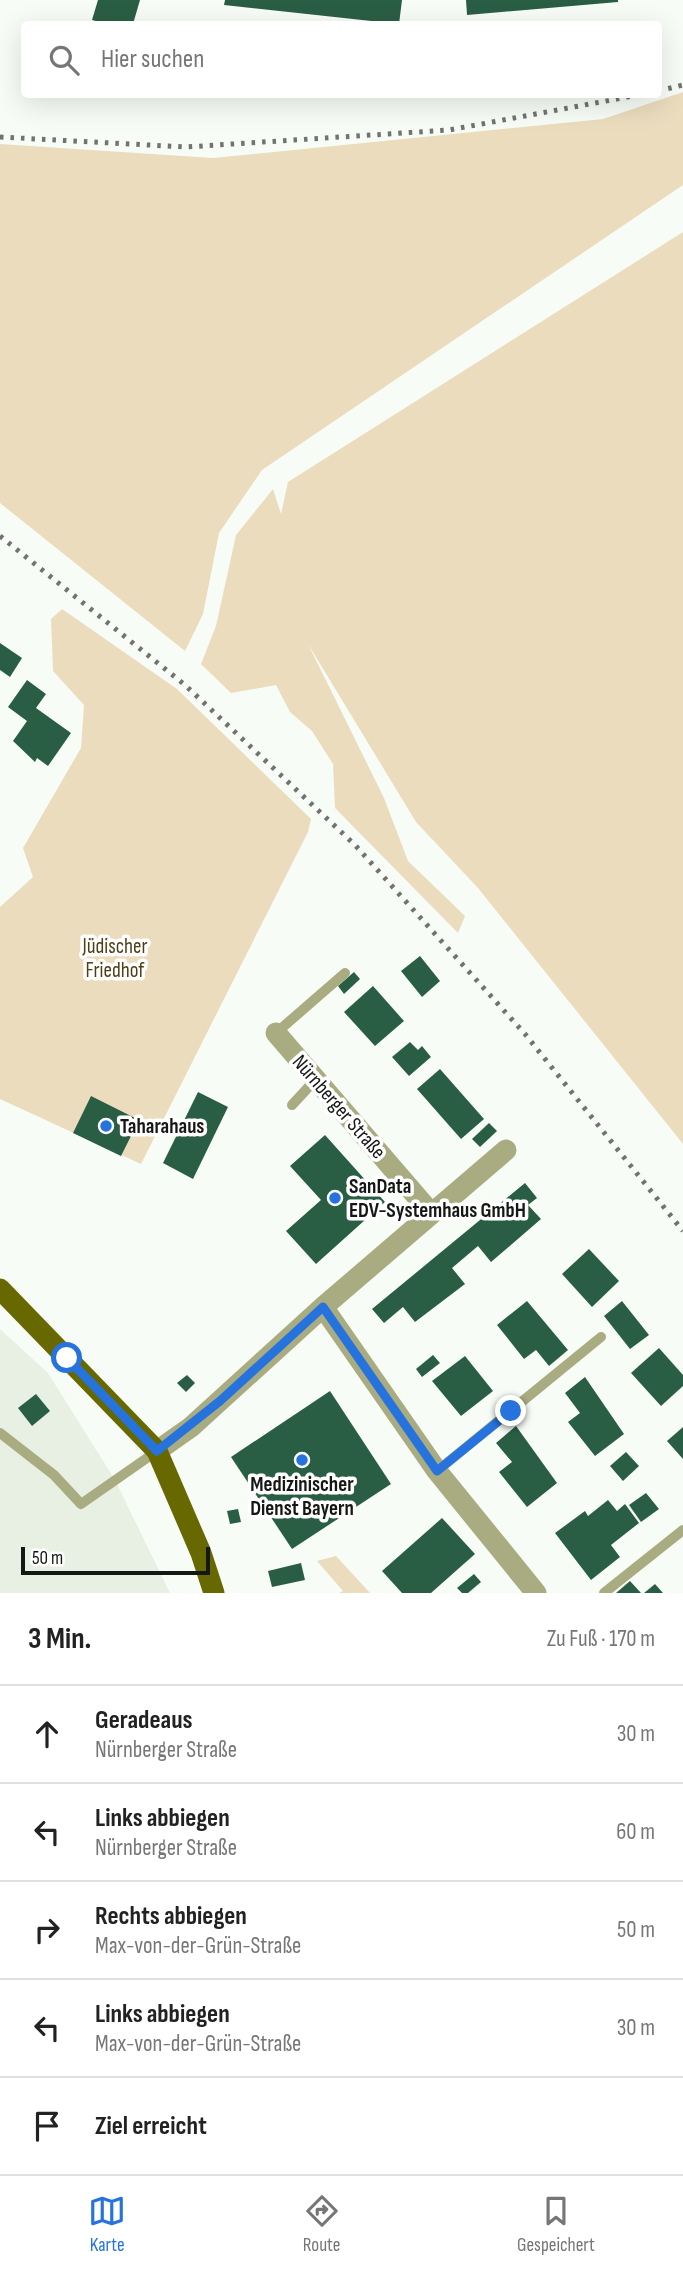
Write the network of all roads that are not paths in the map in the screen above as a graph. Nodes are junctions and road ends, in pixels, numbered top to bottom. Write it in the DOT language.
graph roads {
  1 [pos="345,973"];
  2 [pos="275,1033"];
  3 [pos="316,1079"];
  4 [pos="292,1105"];
  5 [pos="506,1150"];
  6 [pos="431,1213"];
  7 [pos="0,1289"];
  8 [pos="323,1307"];
  9 [pos="601,1338"];
  10 [pos="0,1433"];
  11 [pos="157,1451"];
  12 [pos="437,1471"];
  13 [pos="683,1530"];
  14 [pos="214,1593"];
  15 [pos="536,1593"];
  16 [pos="604,1593"];
  1 -- 2 [label="lane"];
  2 -- 3 [label="street, Nürnberger Straße"];
  3 -- 4 [label="lane"];
  3 -- 6 [label="street, Nürnberger Straße"];
  5 -- 6 [label="street"];
  6 -- 8 [label="street"];
  7 -- 11 [label="main road"];
  8 -- 11 [label="street"];
  8 -- 12 [label="street"];
  9 -- 12 [label="lane"];
  10 -- 11 [label="lane"];
  11 -- 14 [label="main road"];
  12 -- 15 [label="street"];
  13 -- 16 [label="lane"];
}
